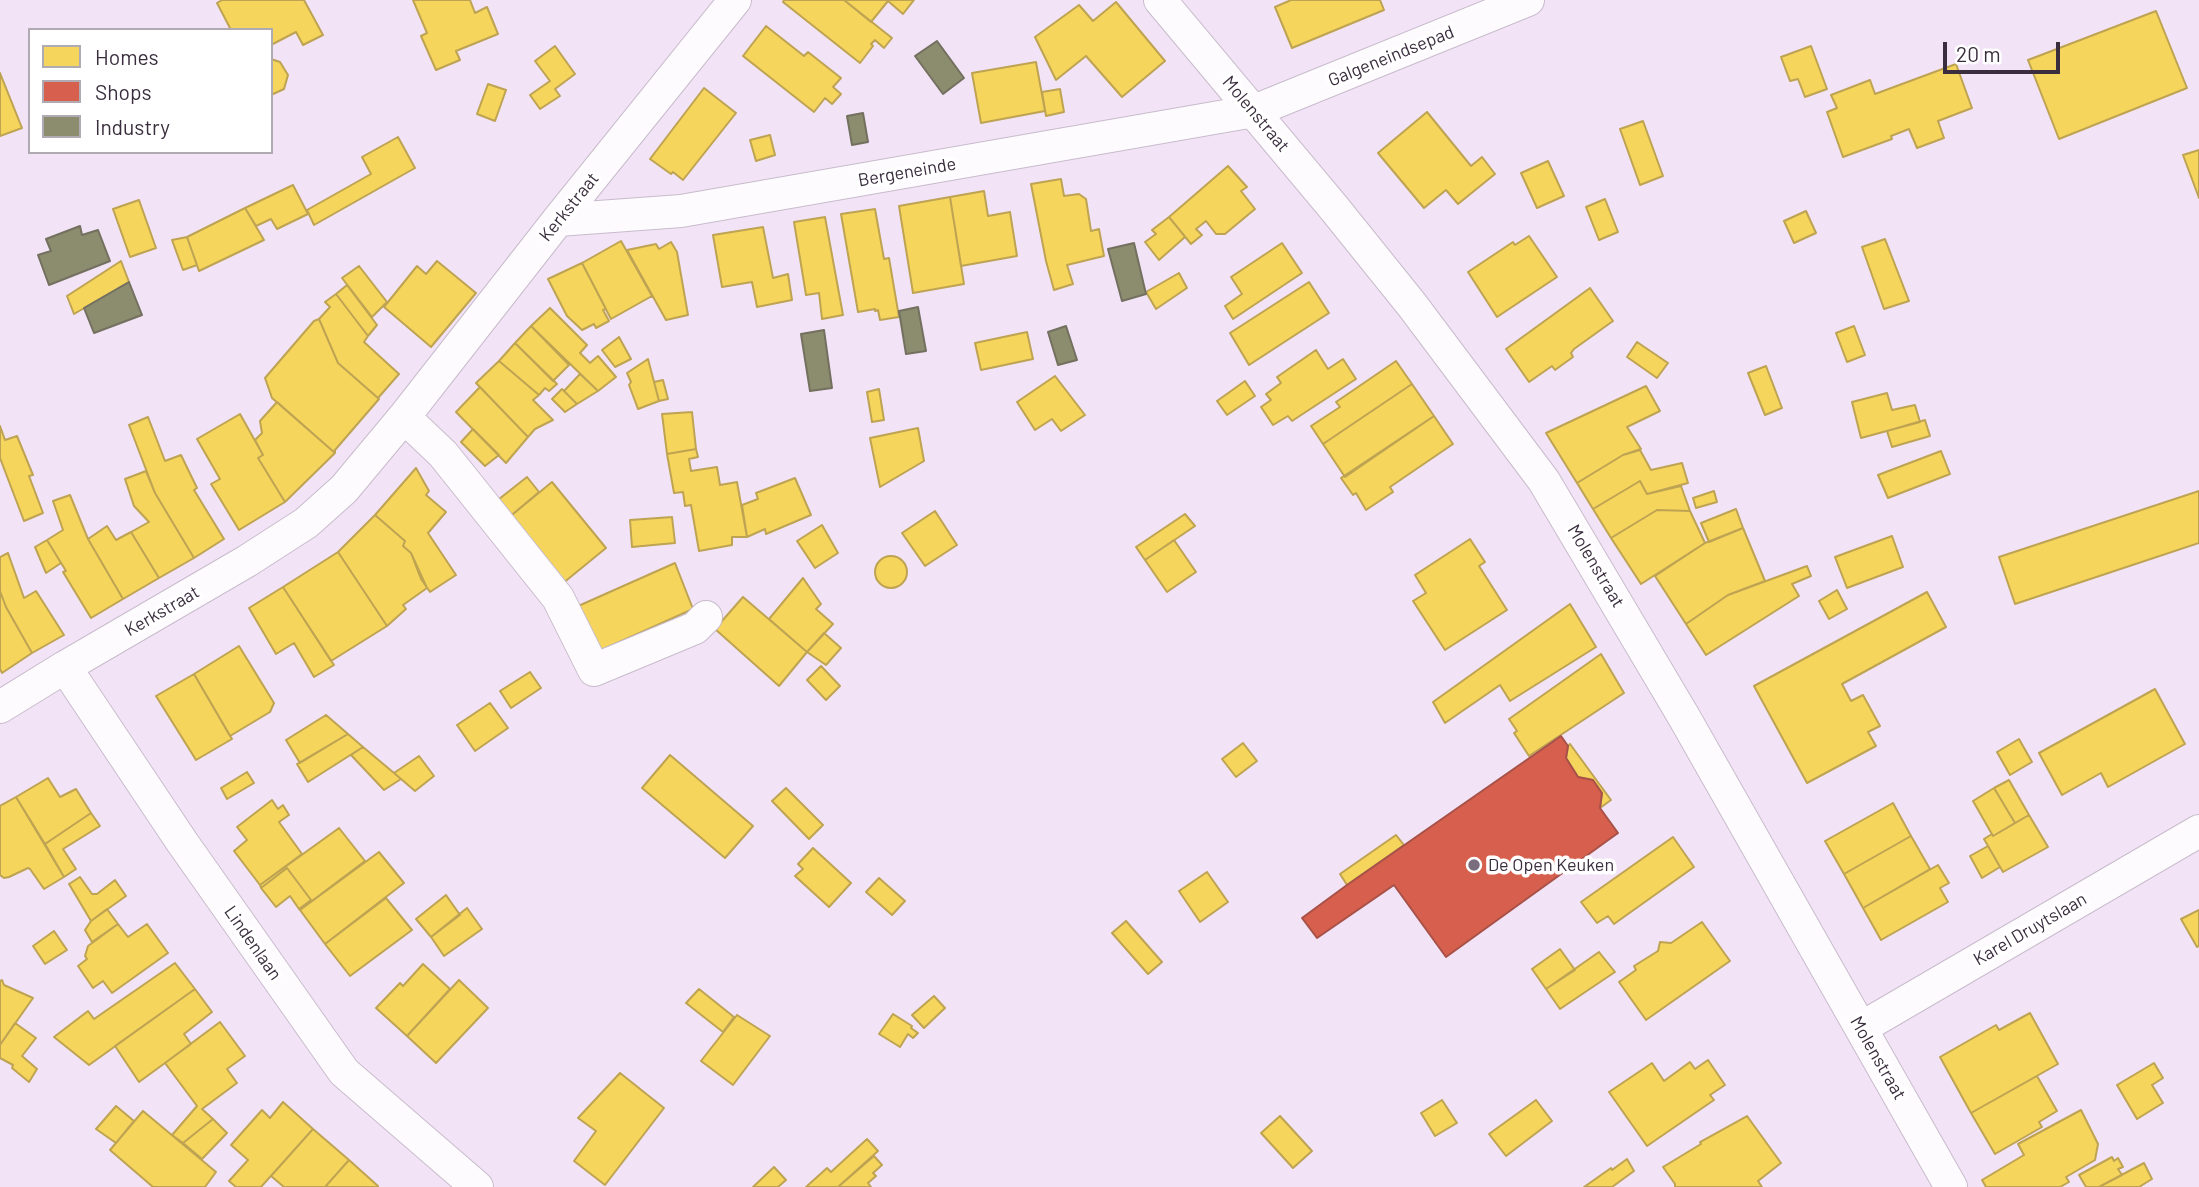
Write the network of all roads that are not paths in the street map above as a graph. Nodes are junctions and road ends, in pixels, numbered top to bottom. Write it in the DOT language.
graph roads {
  1 [pos="736,0"];
  2 [pos="1160,0"];
  3 [pos="1528,0"];
  4 [pos="1254,111"];
  5 [pos="558,220"];
  6 [pos="404,416"];
  7 [pos="706,617"];
  8 [pos="65,667"];
  9 [pos="0,707"];
  10 [pos="2199,831"];
  11 [pos="1861,1028"];
  12 [pos="477,1187"];
  13 [pos="1951,1187"];
  1 -- 5 [label="street, Kerkstraat"];
  2 -- 4 [label="street, Molenstraat"];
  3 -- 4 [label="street, Galgeneindsepad"];
  4 -- 5 [label="street, Bergeneinde"];
  4 -- 11 [label="street, Molenstraat"];
  5 -- 6 [label="street, Kerkstraat"];
  6 -- 7 [label="street"];
  6 -- 8 [label="street, Kerkstraat"];
  8 -- 9 [label="street, Kerkstraat"];
  8 -- 12 [label="street, Lindenlaan"];
  10 -- 11 [label="street, Karel Druytslaan"];
  11 -- 13 [label="street, Molenstraat"];
}
